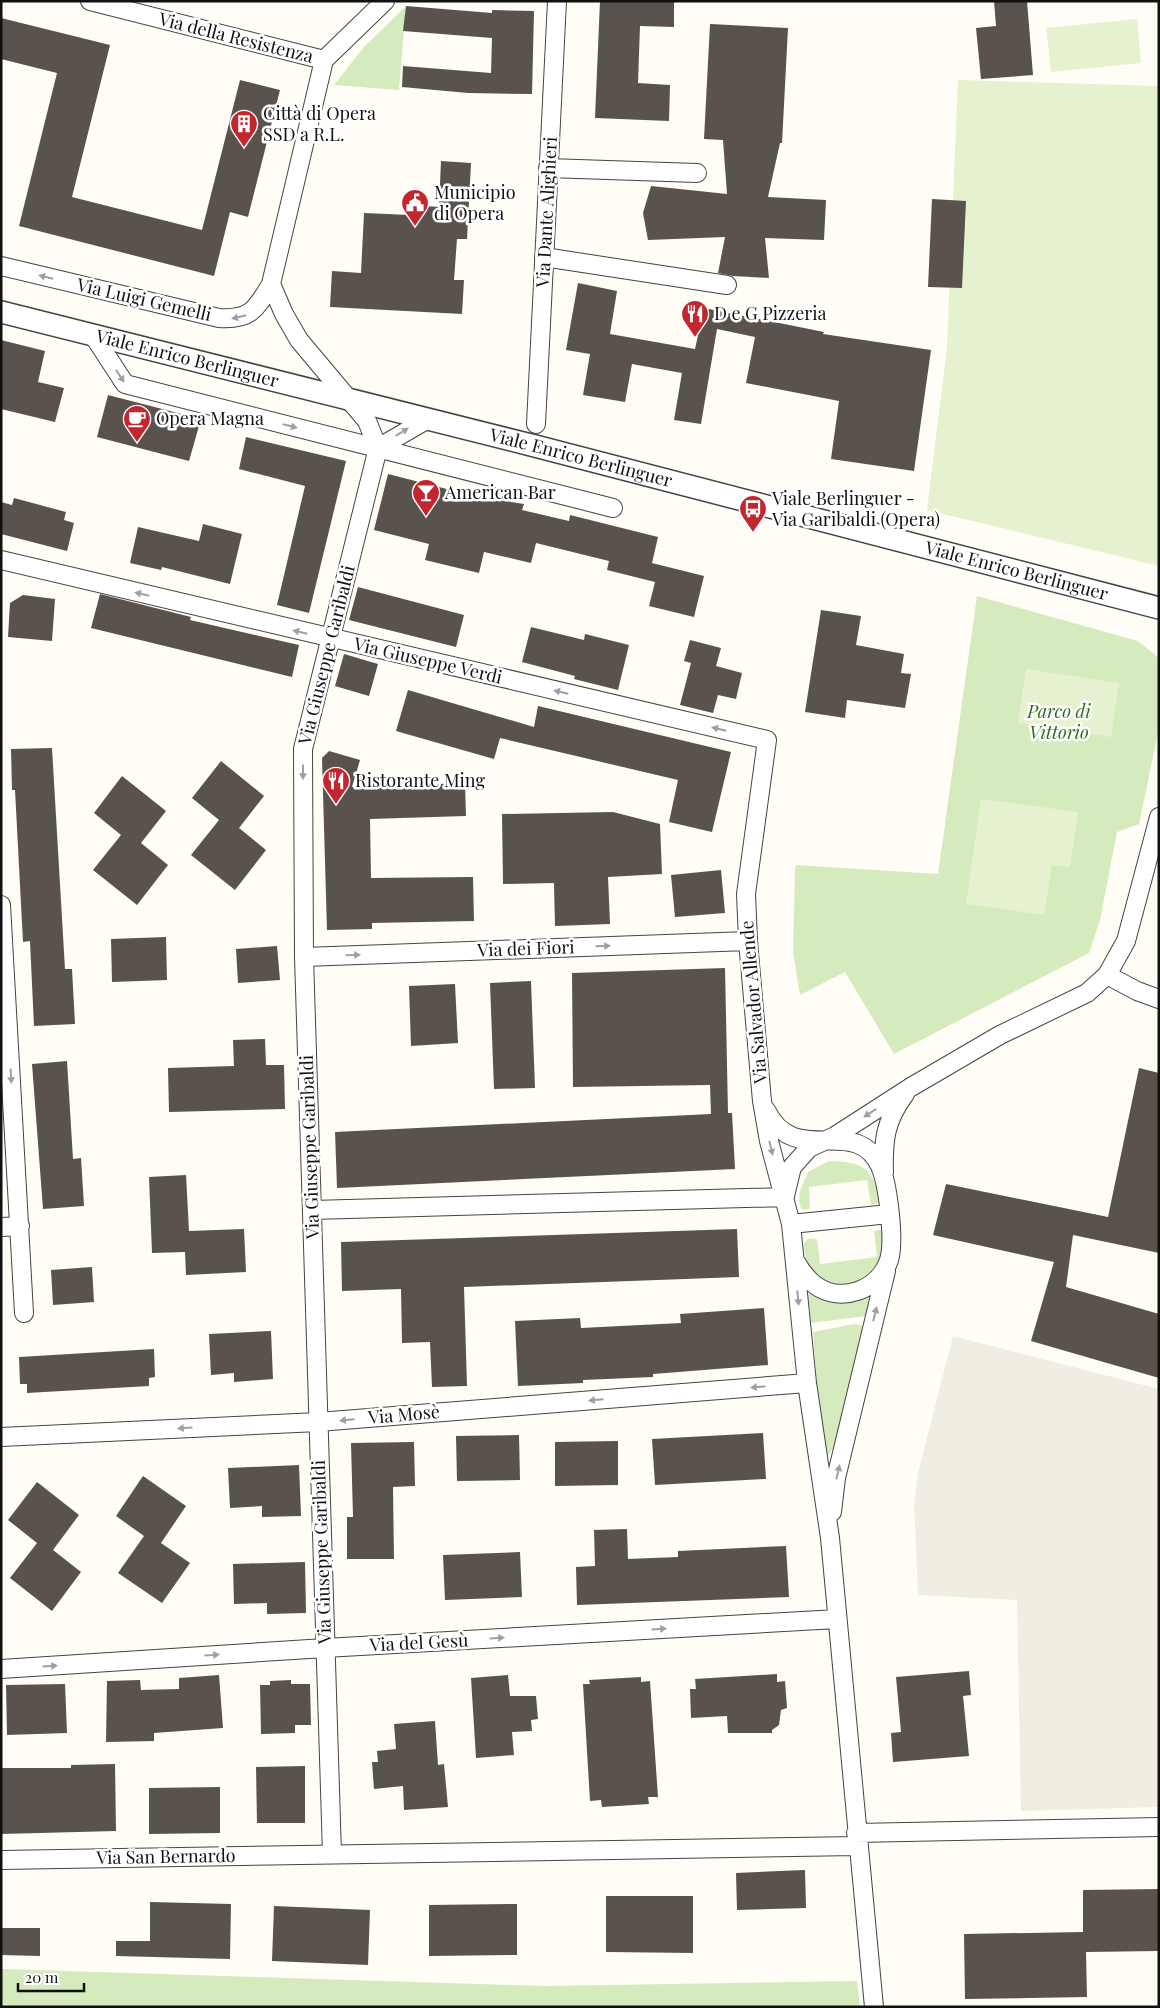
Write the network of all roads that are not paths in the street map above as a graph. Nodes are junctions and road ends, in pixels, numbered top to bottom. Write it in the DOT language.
graph roads {
  1 [pos="90,1"];
  2 [pos="385,1"];
  3 [pos="557,1"];
  4 [pos="324,60"];
  5 [pos="548,168"];
  6 [pos="696,174"];
  7 [pos="544,257"];
  8 [pos="1,266"];
  9 [pos="271,284"];
  10 [pos="727,285"];
  11 [pos="1,312"];
  12 [pos="93,335"];
  13 [pos="347,398"];
  14 [pos="428,419"];
  15 [pos="536,424"];
  16 [pos="378,448"];
  17 [pos="614,508"];
  18 [pos="1,560"];
  19 [pos="1159,608"];
  20 [pos="330,639"];
  21 [pos="767,740"];
  22 [pos="1159,817"];
  23 [pos="1,905"];
  24 [pos="748,941"];
  25 [pos="3,955"];
  26 [pos="304,957"];
  27 [pos="1107,975"];
  28 [pos="1159,999"];
  29 [pos="911,1087"];
  30 [pos="762,1101"];
  31 [pos="7,1102"];
  32 [pos="827,1141"];
  33 [pos="884,1178"];
  34 [pos="785,1197"];
  35 [pos="312,1210"];
  36 [pos="889,1214"];
  37 [pos="790,1224"];
  38 [pos="20,1226"];
  39 [pos="1,1227"];
  40 [pos="796,1262"];
  41 [pos="887,1266"];
  42 [pos="24,1313"];
  43 [pos="807,1383"];
  44 [pos="318,1422"];
  45 [pos="1,1437"];
  46 [pos="830,1538"];
  47 [pos="836,1619"];
  48 [pos="325,1648"];
  49 [pos="1,1669"];
  50 [pos="1159,1827"];
  51 [pos="857,1839"];
  52 [pos="332,1854"];
  53 [pos="1,1860"];
  54 [pos="874,2007"];
  1 -- 4 [label="street, Via della Resistenza"];
  2 -- 4 [label="street"];
  3 -- 5 [label="street, Via Dante Alighieri"];
  4 -- 9 [label="street, Via Luigi Gemelli"];
  5 -- 6 [label="street"];
  5 -- 7 [label="street, Via Dante Alighieri"];
  7 -- 10 [label="street"];
  7 -- 15 [label="street, Via Dante Alighieri"];
  9 -- 8 [label="street, Via Luigi Gemelli, one-way"];
  9 -- 13 [label="street"];
  11 -- 12 [label="street, Viale Enrico Berlinguer"];
  12 -- 13 [label="street, Viale Enrico Berlinguer"];
  12 -- 16 [label="street, one-way"];
  13 -- 14 [label="street, Viale Enrico Berlinguer"];
  13 -- 16 [label="street"];
  16 -- 14 [label="street, one-way"];
  14 -- 19 [label="street, Viale Enrico Berlinguer"];
  16 -- 17 [label="street"];
  16 -- 20 [label="street, Via Giuseppe Garibaldi"];
  20 -- 18 [label="street, Via Giuseppe Verdi, one-way"];
  21 -- 20 [label="street, Via Giuseppe Verdi, one-way"];
  20 -- 26 [label="street, Via Giuseppe Garibaldi, one-way"];
  21 -- 24 [label="street, Via Salvador Allende"];
  22 -- 27 [label="street"];
  23 -- 25 [label="street"];
  26 -- 24 [label="street, Via dei Fiori, one-way"];
  24 -- 30 [label="street, Via Salvador Allende"];
  25 -- 31 [label="street, one-way"];
  26 -- 35 [label="street, Via Giuseppe Garibaldi"];
  27 -- 28 [label="street"];
  27 -- 29 [label="street"];
  29 -- 32 [label="street, one-way"];
  29 -- 33 [label="street"];
  30 -- 32 [label="street"];
  30 -- 34 [label="street, Via Salvador Allende, one-way"];
  31 -- 38 [label="street"];
  32 -- 33 [label="street"];
  32 -- 34 [label="street"];
  33 -- 36 [label="street"];
  34 -- 35 [label="street"];
  34 -- 37 [label="street, Via Salvador Allende"];
  35 -- 44 [label="street, Via Giuseppe Garibaldi"];
  36 -- 37 [label="street"];
  36 -- 41 [label="street"];
  37 -- 40 [label="street, Via Salvador Allende"];
  38 -- 39 [label="street"];
  38 -- 42 [label="street"];
  40 -- 41 [label="street, Via Salvador Allende"];
  40 -- 43 [label="street, Via Salvador Allende, one-way"];
  46 -- 41 [label="street, one-way"];
  43 -- 44 [label="street, Via Mosè, one-way"];
  43 -- 46 [label="street, Via Salvador Allende"];
  44 -- 45 [label="street, Via Mosè, one-way"];
  44 -- 48 [label="street, Via Giuseppe Garibaldi"];
  46 -- 47 [label="street"];
  48 -- 47 [label="street, Via del Gesù, one-way"];
  47 -- 51 [label="street"];
  49 -- 48 [label="street, Via del Gesù, one-way"];
  48 -- 52 [label="street, Via Giuseppe Garibaldi"];
  50 -- 51 [label="street, Via San Bernardo"];
  51 -- 52 [label="street, Via San Bernardo"];
  51 -- 54 [label="street"];
  52 -- 53 [label="street, Via San Bernardo"];
}
